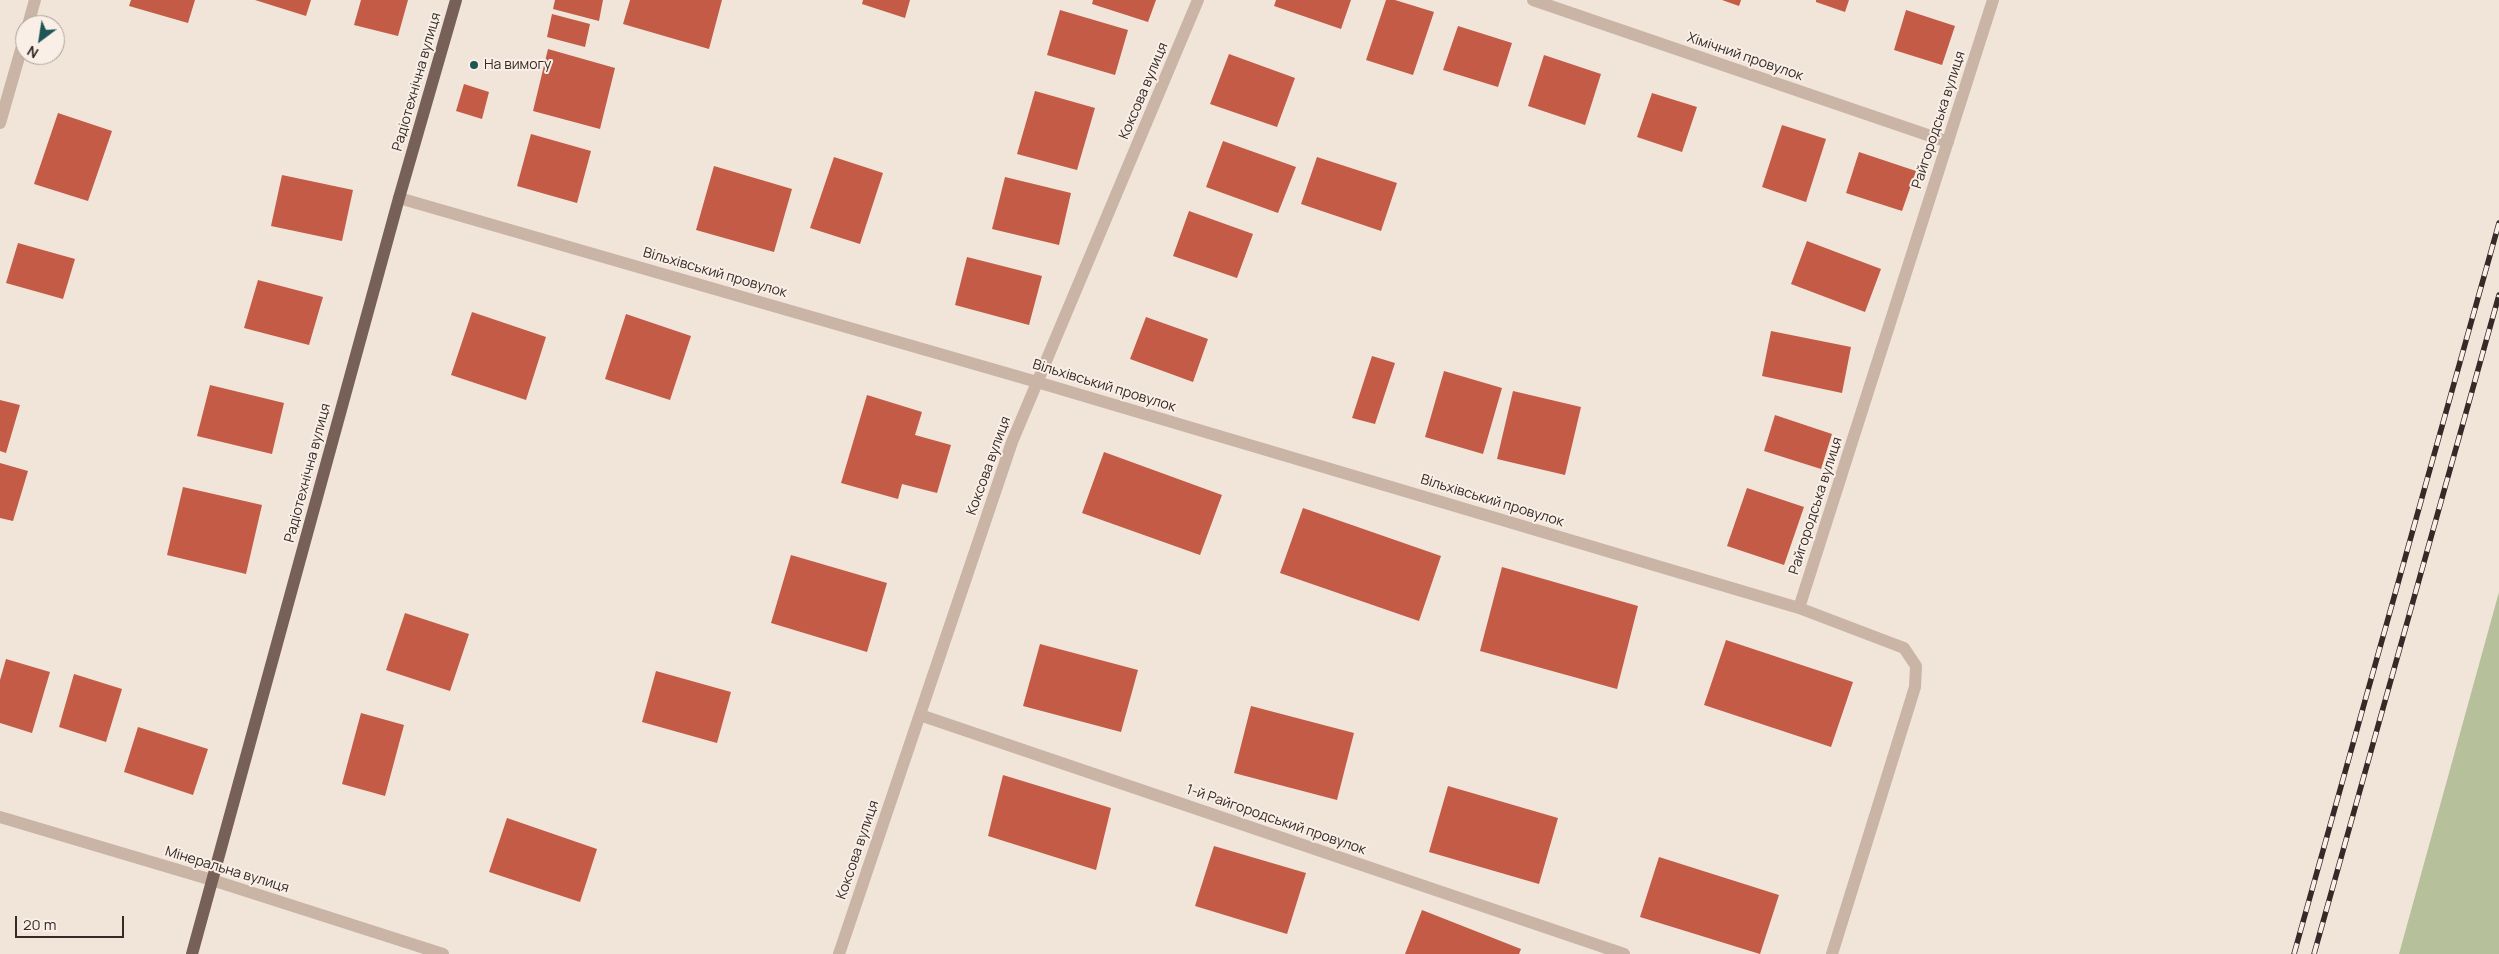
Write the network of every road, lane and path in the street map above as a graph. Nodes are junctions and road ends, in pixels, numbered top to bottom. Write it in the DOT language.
graph roads {
  1 [pos="35,0"];
  2 [pos="456,0"];
  3 [pos="1198,0"];
  4 [pos="1533,0"];
  5 [pos="1993,0"];
  6 [pos="31,15"];
  7 [pos="17,65"];
  8 [pos="0,123"];
  9 [pos="1948,142"];
  10 [pos="399,198"];
  11 [pos="1037,382"];
  12 [pos="1799,608"];
  13 [pos="920,715"];
  14 [pos="0,817"];
  15 [pos="212,880"];
  16 [pos="192,954"];
  17 [pos="444,954"];
  18 [pos="839,954"];
  19 [pos="1624,954"];
  20 [pos="1832,954"];
  1 -- 6 [label="street"];
  2 -- 10 [label="main road, Радіотехнічна вулиця"];
  3 -- 11 [label="street, Коксова вулиця"];
  4 -- 9 [label="street, Хімічний провулок"];
  5 -- 9 [label="street, Райгородська вулиця"];
  7 -- 8 [label="street"];
  9 -- 12 [label="street, Райгородська вулиця"];
  10 -- 11 [label="street, Вільхівський провулок"];
  10 -- 15 [label="main road, Радіотехнічна вулиця"];
  11 -- 12 [label="street, Вільхівський провулок"];
  11 -- 13 [label="street, Коксова вулиця"];
  12 -- 20 [label="street"];
  13 -- 18 [label="street, Коксова вулиця"];
  13 -- 19 [label="street, 1-й Райгородський провулок"];
  14 -- 15 [label="street, Мінеральна вулиця"];
  15 -- 16 [label="main road, Радіотехнічна вулиця"];
  15 -- 17 [label="street, Мінеральна вулиця"];
}
